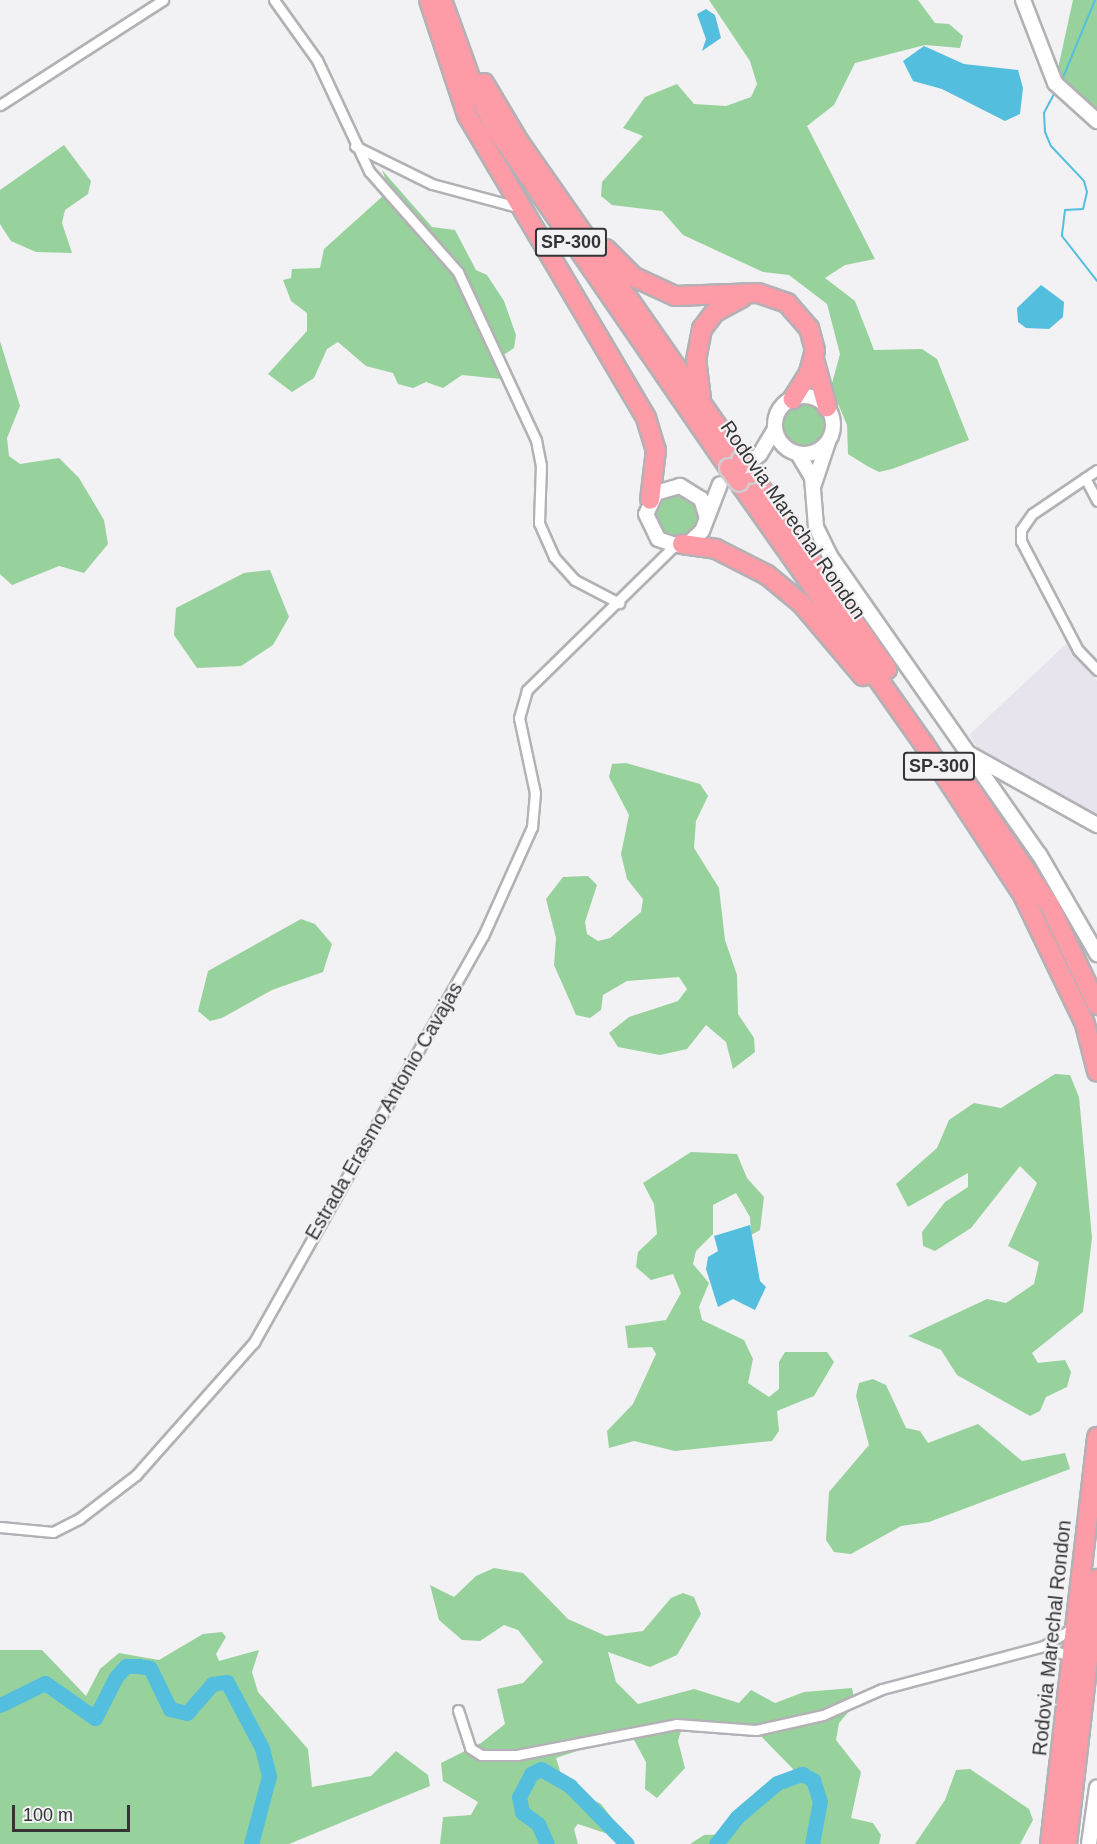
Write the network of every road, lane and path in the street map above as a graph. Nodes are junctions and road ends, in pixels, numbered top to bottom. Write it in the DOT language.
graph roads {
  1 [pos="163,0"];
  2 [pos="274,0"];
  3 [pos="429,0"];
  4 [pos="442,0"];
  5 [pos="453,0"];
  6 [pos="1023,0"];
  7 [pos="0,105"];
  8 [pos="1097,121"];
  9 [pos="353,145"];
  10 [pos="548,182"];
  11 [pos="506,183"];
  12 [pos="493,199"];
  13 [pos="522,209"];
  14 [pos="753,293"];
  15 [pos="814,359"];
  16 [pos="793,399"];
  17 [pos="703,407"];
  18 [pos="827,407"];
  19 [pos="775,429"];
  20 [pos="828,442"];
  21 [pos="795,453"];
  22 [pos="1097,470"];
  23 [pos="739,471"];
  24 [pos="1085,478"];
  25 [pos="813,486"];
  26 [pos="688,488"];
  27 [pos="650,500"];
  28 [pos="1097,501"];
  29 [pos="706,515"];
  30 [pos="658,539"];
  31 [pos="678,545"];
  32 [pos="657,557"];
  33 [pos="622,600"];
  34 [pos="1097,670"];
  35 [pos="924,744"];
  36 [pos="960,747"];
  37 [pos="1097,825"];
  38 [pos="1097,954"];
  39 [pos="1097,1005"];
  40 [pos="1097,1071"];
  41 [pos="1097,1437"];
  42 [pos="0,1527"];
  43 [pos="1097,1579"];
  44 [pos="1077,1626"];
  45 [pos="1044,1646"];
  46 [pos="1073,1658"];
  47 [pos="458,1710"];
  48 [pos="1097,1788"];
  49 [pos="1075,1809"];
  50 [pos="1050,1844"];
  51 [pos="1067,1844"];
  52 [pos="1074,1844"];
  53 [pos="1089,1844"];
  1 -- 7 [label="street"];
  2 -- 9 [label="street"];
  3 -- 11 [label="highway"];
  4 -- 23 [label="highway, Rodovia Marechal Rondon / SP-300"];
  5 -- 10 [label="highway, Rodovia Marechal Rondon / SP-300"];
  6 -- 8 [label="main road"];
  9 -- 12 [label="street"];
  9 -- 33 [label="street"];
  10 -- 14 [label="highway"];
  10 -- 17 [label="highway, Rodovia Marechal Rondon / SP-300"];
  11 -- 12 [label="street"];
  11 -- 13 [label="highway"];
  12 -- 13 [label="street"];
  13 -- 27 [label="highway"];
  14 -- 15 [label="highway"];
  14 -- 17 [label="highway"];
  15 -- 16 [label="highway"];
  15 -- 18 [label="highway"];
  16 -- 18 [label="main road"];
  16 -- 19 [label="main road"];
  17 -- 23 [label="highway, Rodovia Marechal Rondon / SP-300"];
  18 -- 20 [label="main road"];
  19 -- 21 [label="main road"];
  19 -- 23 [label="main road"];
  20 -- 21 [label="main road"];
  20 -- 25 [label="main road"];
  21 -- 23 [label="main road"];
  21 -- 25 [label="main road"];
  22 -- 24 [label="street"];
  23 -- 26 [label="main road"];
  23 -- 29 [label="main road"];
  23 -- 35 [label="highway, Rodovia Marechal Rondon / SP-300"];
  23 -- 39 [label="highway, Rodovia Marechal Rondon / SP-300"];
  24 -- 28 [label="street"];
  24 -- 34 [label="street"];
  25 -- 36 [label="main road"];
  26 -- 27 [label="main road"];
  26 -- 29 [label="main road"];
  27 -- 30 [label="main road"];
  29 -- 31 [label="main road"];
  30 -- 31 [label="main road"];
  30 -- 32 [label="street"];
  31 -- 32 [label="street, Estrada Erasmo Antonio Cavajas"];
  31 -- 35 [label="highway"];
  32 -- 33 [label="street, Estrada Erasmo Antonio Cavajas"];
  33 -- 42 [label="street, Estrada Erasmo Antonio Cavajas"];
  35 -- 40 [label="highway, Rodovia Marechal Rondon / SP-300"];
  36 -- 37 [label="main road"];
  36 -- 38 [label="main road"];
  41 -- 44 [label="highway, Rodovia Marechal Rondon"];
  43 -- 49 [label="highway, Rodovia Marechal Rondon"];
  44 -- 45 [label="street"];
  44 -- 46 [label="highway, Rodovia Marechal Rondon"];
  45 -- 46 [label="street"];
  45 -- 47 [label="street"];
  46 -- 50 [label="highway, Rodovia Marechal Rondon"];
  48 -- 53 [label="main road"];
  49 -- 51 [label="highway, Rodovia Marechal Rondon"];
  49 -- 52 [label="highway"];
}
